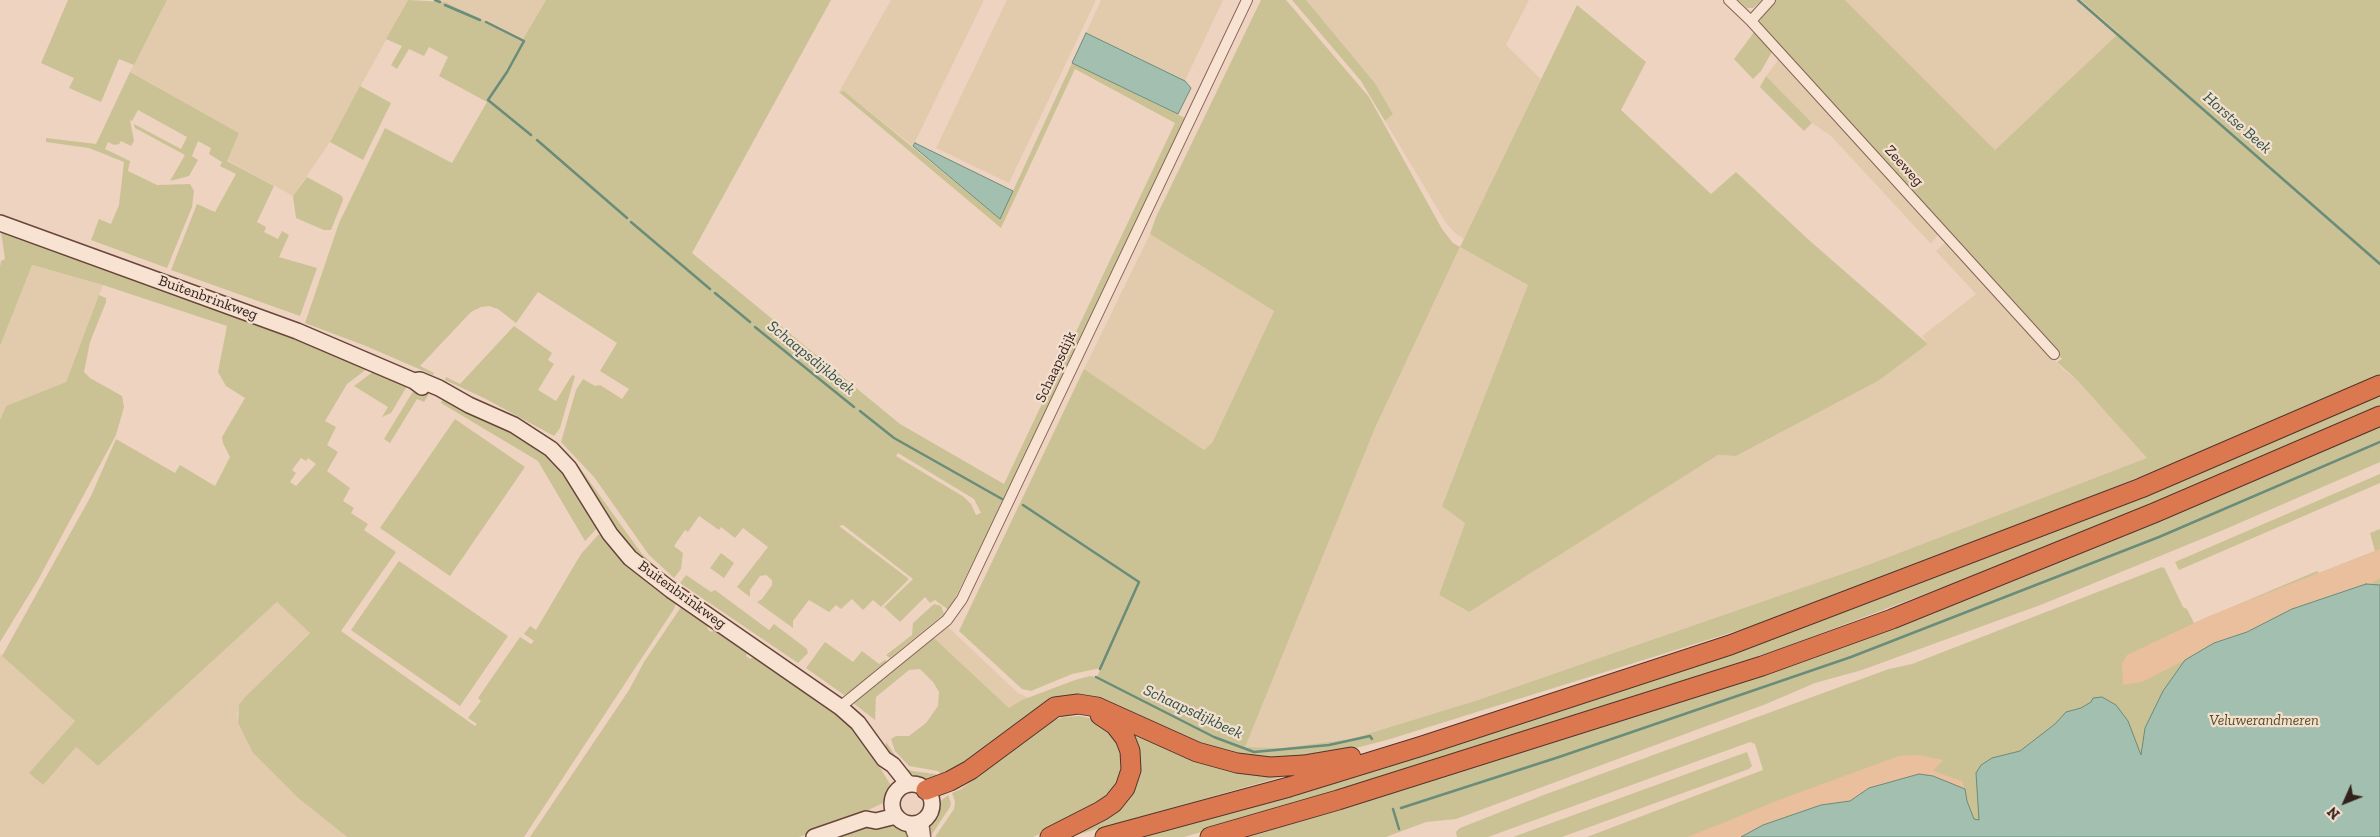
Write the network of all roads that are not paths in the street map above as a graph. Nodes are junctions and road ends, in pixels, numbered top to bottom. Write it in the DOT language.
graph roads {
  1 [pos="1247,0"];
  2 [pos="1729,0"];
  3 [pos="1770,0"];
  4 [pos="1751,21"];
  5 [pos="0,223"];
  6 [pos="2054,354"];
  7 [pos="2380,385"];
  8 [pos="2380,416"];
  9 [pos="840,707"];
  10 [pos="1422,746"];
  11 [pos="929,797"];
  12 [pos="898,799"];
  13 [pos="916,827"];
  14 [pos="814,837"];
  15 [pos="924,837"];
  16 [pos="1050,837"];
  17 [pos="1105,837"];
  18 [pos="1210,837"];
  1 -- 9 [label="street, Schaapsdijk"];
  2 -- 4 [label="street, Zeeweg"];
  3 -- 4 [label="street"];
  4 -- 6 [label="street, Zeeweg"];
  5 -- 9 [label="main road, Buitenbrinkweg"];
  7 -- 10 [label="highway"];
  8 -- 18 [label="highway"];
  9 -- 12 [label="main road, Buitenbrinkweg"];
  10 -- 11 [label="highway"];
  10 -- 17 [label="highway"];
  11 -- 12 [label="main road"];
  11 -- 13 [label="main road"];
  11 -- 16 [label="highway"];
  12 -- 13 [label="main road"];
  12 -- 14 [label="main road"];
  13 -- 15 [label="street"];
}
